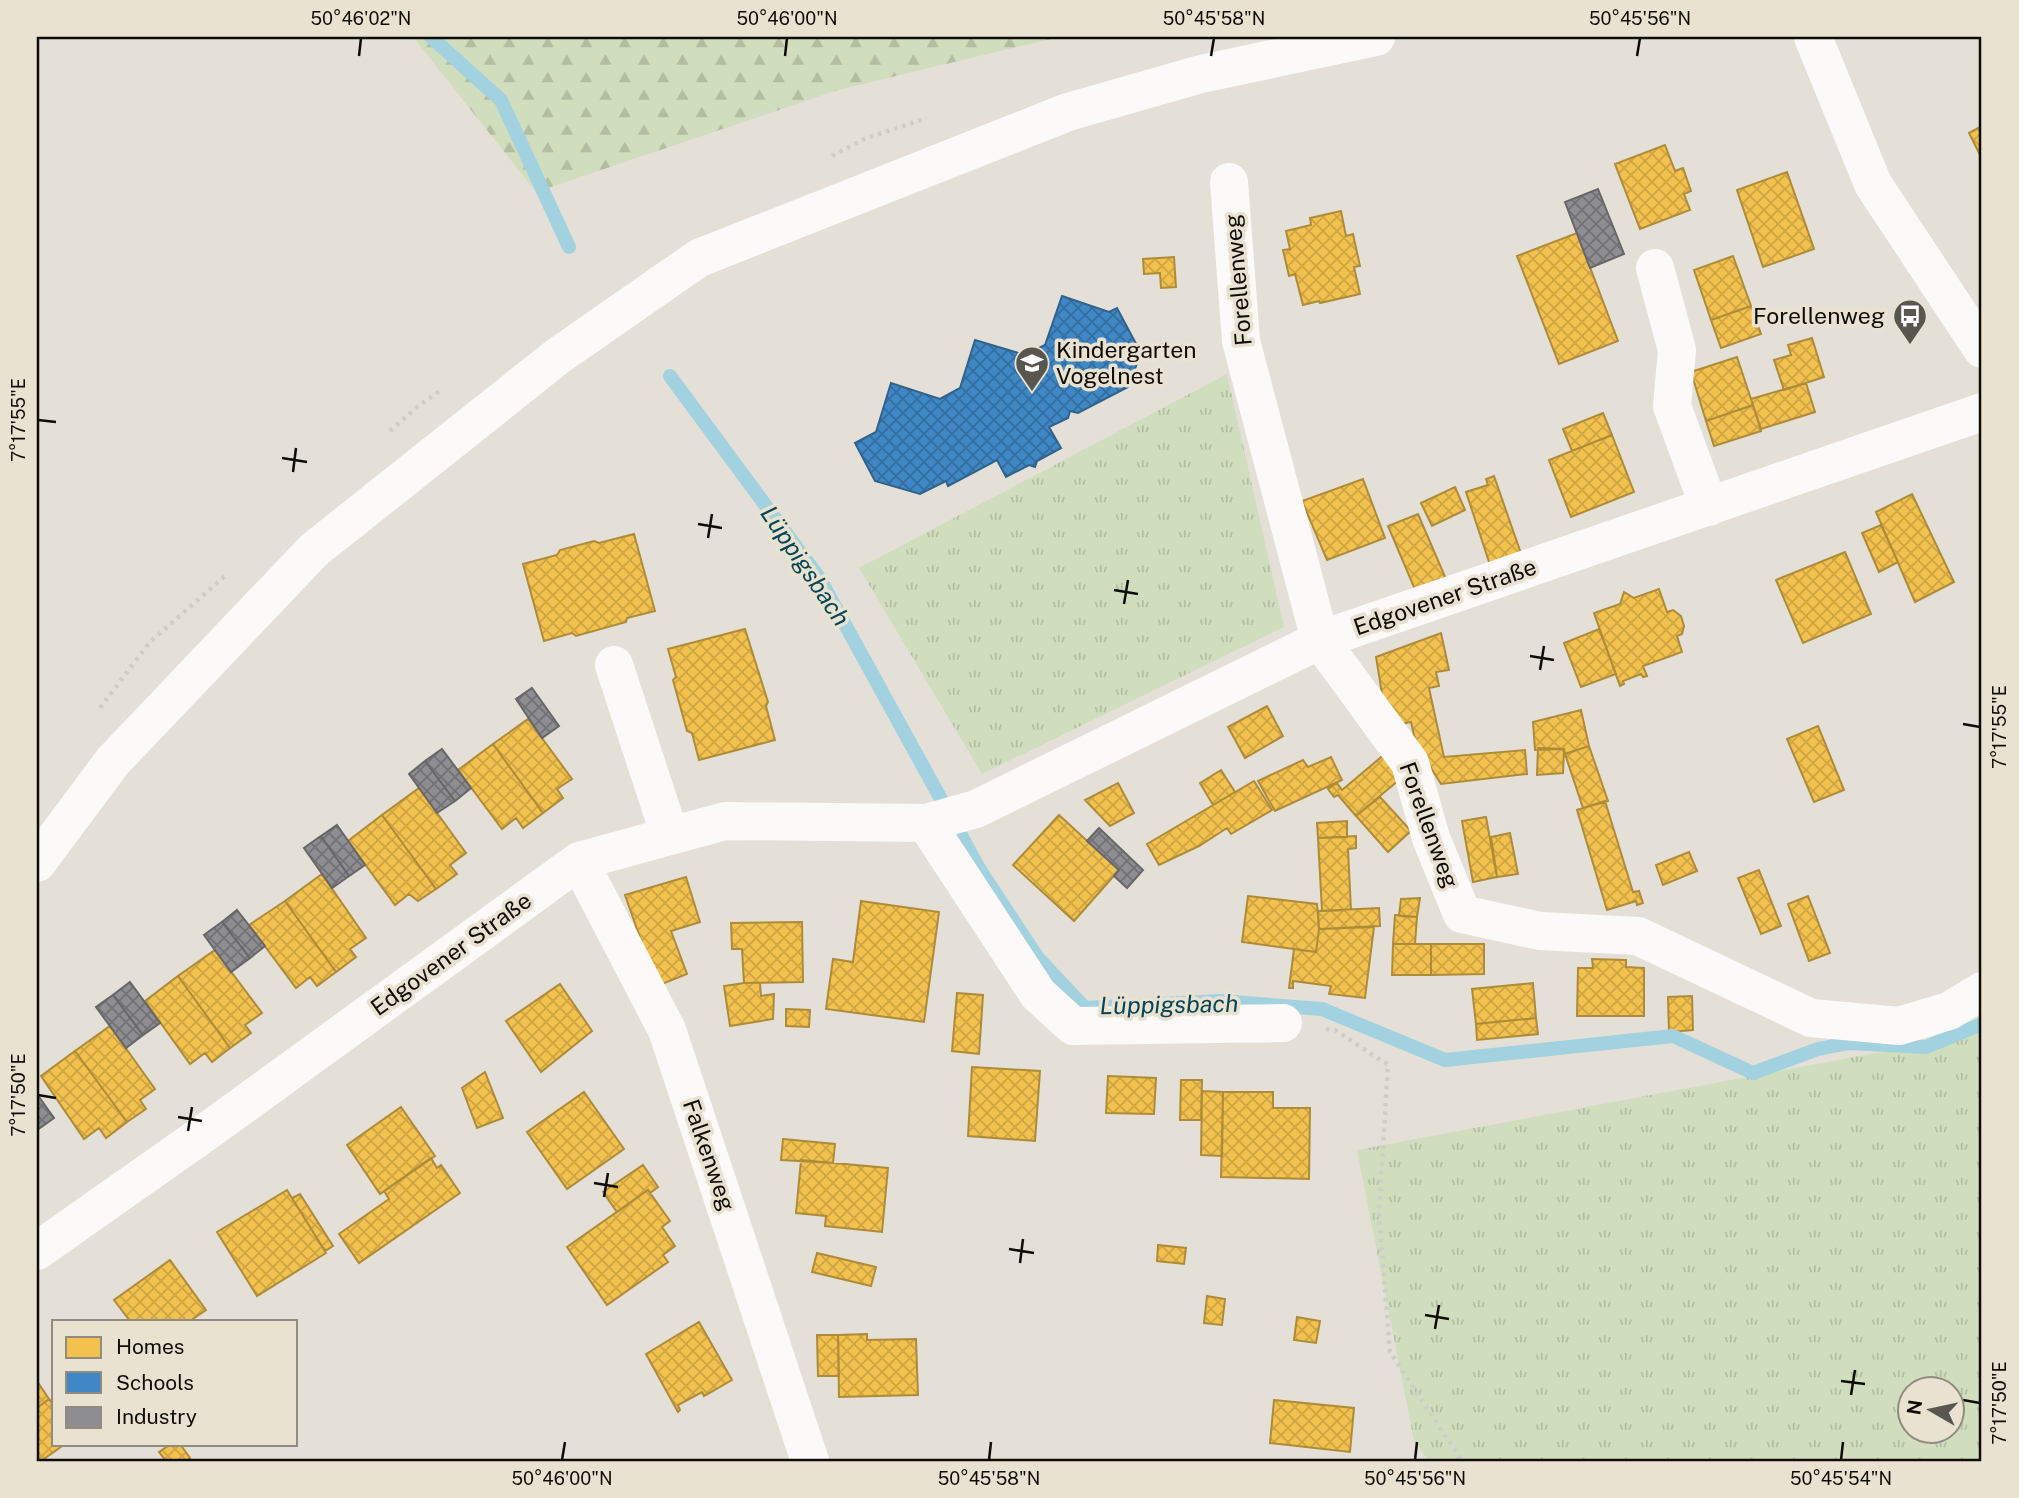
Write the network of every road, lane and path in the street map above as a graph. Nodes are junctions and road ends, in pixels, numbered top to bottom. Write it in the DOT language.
graph roads {
  1 [pos="1376,37"];
  2 [pos="1813,37"];
  3 [pos="1229,182"];
  4 [pos="1655,268"];
  5 [pos="1982,349"];
  6 [pos="1982,412"];
  7 [pos="1709,507"];
  8 [pos="1320,640"];
  9 [pos="614,665"];
  10 [pos="926,823"];
  11 [pos="670,836"];
  12 [pos="579,861"];
  13 [pos="37,863"];
  14 [pos="1982,991"];
  15 [pos="1283,1023"];
  16 [pos="37,1251"];
  17 [pos="810,1461"];
  18 [pos="1462,1461"];
  1 -- 13 [label="street"];
  2 -- 5 [label="street"];
  3 -- 8 [label="street, Forellenweg"];
  4 -- 7 [label="street"];
  6 -- 7 [label="street, Edgovener Straße"];
  7 -- 8 [label="street, Edgovener Straße"];
  8 -- 10 [label="street, Edgovener Straße"];
  8 -- 14 [label="street, Forellenweg"];
  9 -- 11 [label="street"];
  10 -- 11 [label="street, Edgovener Straße"];
  10 -- 15 [label="street"];
  11 -- 12 [label="street, Edgovener Straße"];
  12 -- 16 [label="street, Edgovener Straße"];
  12 -- 17 [label="street, Falkenweg"];
  15 -- 18 [label="path"];
}
